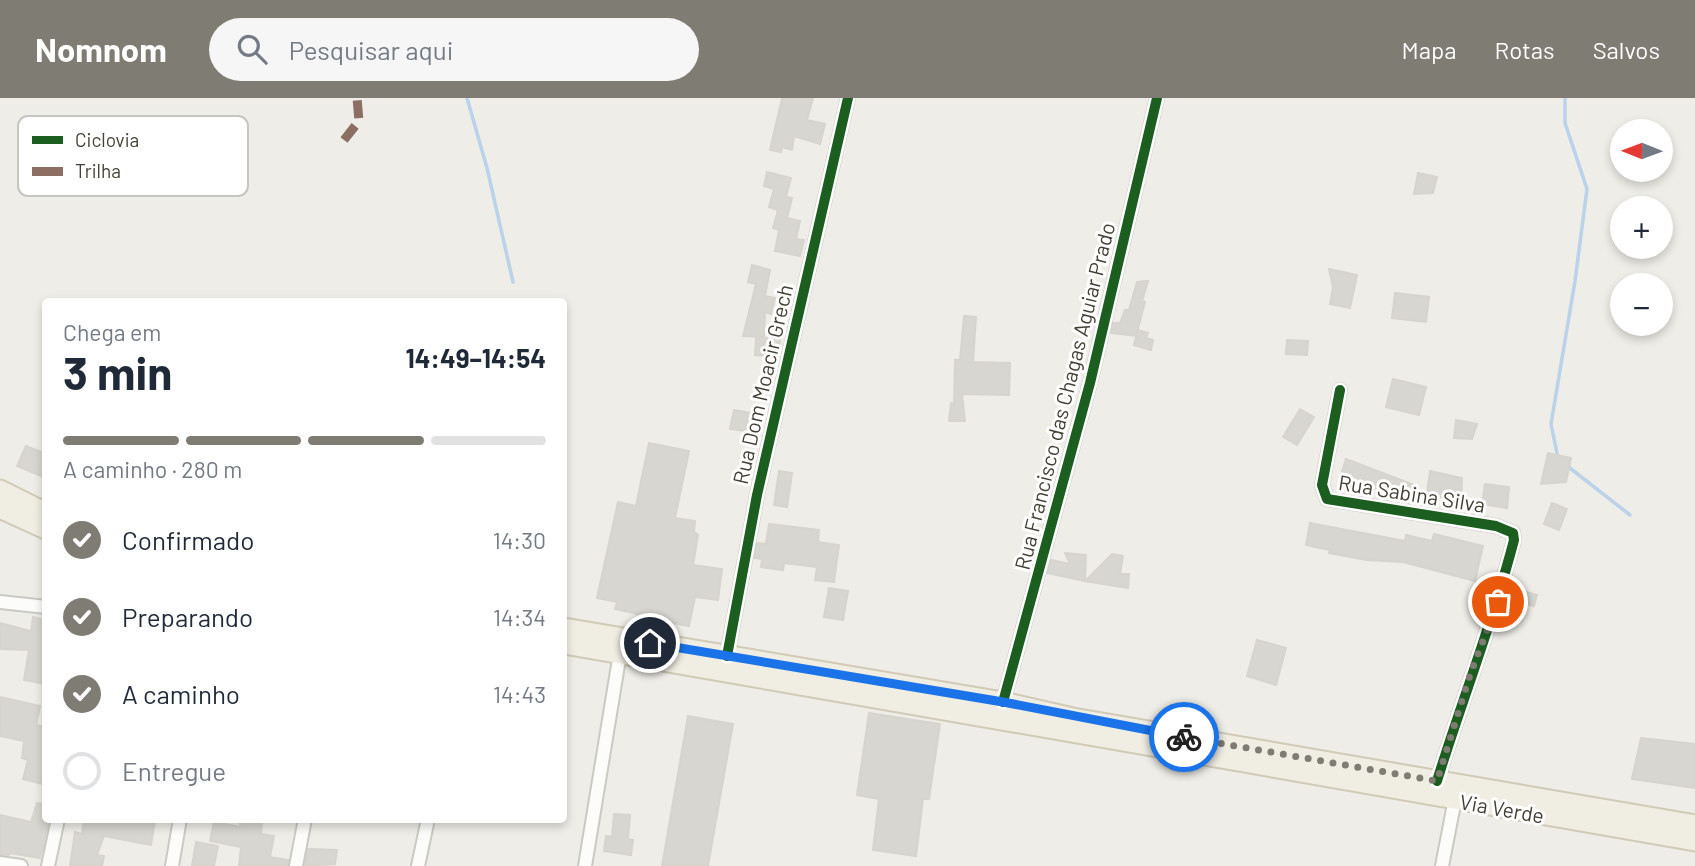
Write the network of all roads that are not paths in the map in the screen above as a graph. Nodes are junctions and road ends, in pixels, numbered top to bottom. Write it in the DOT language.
graph roads {
  1 [pos="848,98"];
  2 [pos="1157,98"];
  3 [pos="1340,390"];
  4 [pos="0,490"];
  5 [pos="0,508"];
  6 [pos="42,511"];
  7 [pos="42,527"];
  8 [pos="0,602"];
  9 [pos="42,607"];
  10 [pos="567,629"];
  11 [pos="567,644"];
  12 [pos="620,653"];
  13 [pos="727,656"];
  14 [pos="1003,702"];
  15 [pos="1437,781"];
  16 [pos="1455,799"];
  17 [pos="57,823"];
  18 [pos="179,823"];
  19 [pos="304,823"];
  20 [pos="427,823"];
  21 [pos="1695,825"];
  22 [pos="1695,841"];
  23 [pos="0,863"];
  24 [pos="21,866"];
  25 [pos="48,866"];
  26 [pos="172,866"];
  27 [pos="296,866"];
  28 [pos="418,866"];
  29 [pos="585,866"];
  30 [pos="1442,866"];
  1 -- 13 [label="street, Rua Dom Moacir Grech"];
  2 -- 14 [label="street, Rua Francisco das Chagas Aguiar Prado"];
  3 -- 15 [label="street, Rua Sabina Silva"];
  4 -- 6 [label="main road"];
  5 -- 7 [label="main road"];
  8 -- 9 [label="street"];
  10 -- 13 [label="main road, Via Verde"];
  11 -- 12 [label="main road, Via Verde"];
  12 -- 16 [label="main road, Via Verde"];
  12 -- 29 [label="street"];
  13 -- 14 [label="main road, Via Verde"];
  14 -- 15 [label="main road, Via Verde"];
  15 -- 21 [label="main road, Via Verde"];
  16 -- 22 [label="main road, Via Verde"];
  16 -- 30 [label="street"];
  17 -- 25 [label="street"];
  18 -- 26 [label="street"];
  19 -- 27 [label="street"];
  20 -- 28 [label="street"];
  23 -- 24 [label="street"];
}
